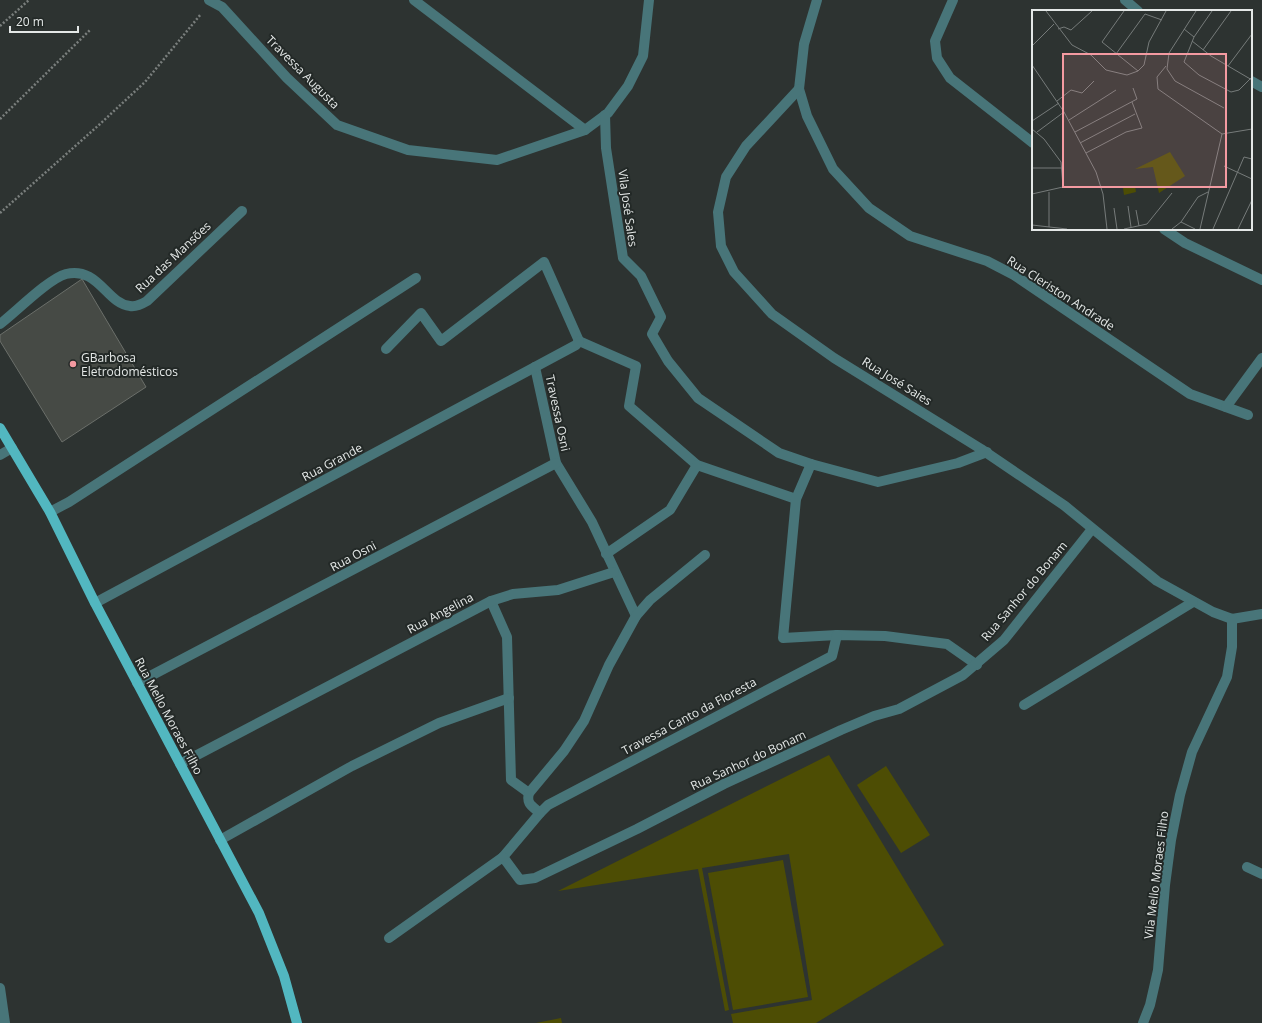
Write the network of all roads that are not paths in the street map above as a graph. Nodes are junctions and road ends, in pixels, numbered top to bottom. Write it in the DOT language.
graph roads {
  1 [pos="414,0"];
  2 [pos="649,0"];
  3 [pos="818,0"];
  4 [pos="953,0"];
  5 [pos="1125,0"];
  6 [pos="210,1"];
  7 [pos="1137,10"];
  8 [pos="1252,82"];
  9 [pos="1262,87"];
  10 [pos="800,89"];
  11 [pos="605,115"];
  12 [pos="585,130"];
  13 [pos="1032,142"];
  14 [pos="242,211"];
  15 [pos="1166,230"];
  16 [pos="416,278"];
  17 [pos="1262,280"];
  18 [pos="0,324"];
  19 [pos="579,341"];
  20 [pos="386,349"];
  21 [pos="1262,358"];
  22 [pos="535,367"];
  23 [pos="1226,407"];
  24 [pos="1248,415"];
  25 [pos="0,428"];
  26 [pos="12,448"];
  27 [pos="987,452"];
  28 [pos="0,455"];
  29 [pos="556,463"];
  30 [pos="811,464"];
  31 [pos="697,465"];
  32 [pos="796,499"];
  33 [pos="50,512"];
  34 [pos="1092,529"];
  35 [pos="606,554"];
  36 [pos="705,555"];
  37 [pos="614,572"];
  38 [pos="491,602"];
  39 [pos="1193,602"];
  40 [pos="95,603"];
  41 [pos="1262,614"];
  42 [pos="636,616"];
  43 [pos="1232,619"];
  44 [pos="837,635"];
  45 [pos="977,665"];
  46 [pos="137,683"];
  47 [pos="509,698"];
  48 [pos="1024,705"];
  49 [pos="180,764"];
  50 [pos="529,793"];
  51 [pos="540,813"];
  52 [pos="220,840"];
  53 [pos="503,856"];
  54 [pos="1247,867"];
  55 [pos="1262,874"];
  56 [pos="389,938"];
  57 [pos="0,988"];
  58 [pos="5,1023"];
  59 [pos="297,1023"];
  60 [pos="1143,1023"];
  1 -- 12 [label="street"];
  2 -- 11 [label="street, Travessa Augusta"];
  3 -- 10 [label="street, Rua Cleriston Andrade"];
  4 -- 13 [label="street"];
  5 -- 7 [label="street"];
  6 -- 12 [label="street, Travessa Augusta"];
  8 -- 9 [label="street"];
  10 -- 23 [label="street, Rua Cleriston Andrade"];
  10 -- 27 [label="street, Rua José Saies"];
  11 -- 12 [label="street, Travessa Augusta"];
  11 -- 30 [label="street, Vila José Sales"];
  14 -- 18 [label="street, Rua das Mansões"];
  15 -- 17 [label="street"];
  16 -- 33 [label="street"];
  19 -- 20 [label="street"];
  19 -- 22 [label="street, Rua Grande"];
  19 -- 31 [label="street"];
  21 -- 23 [label="street"];
  22 -- 29 [label="street, Travessa Osni"];
  22 -- 40 [label="street, Rua Grande"];
  23 -- 24 [label="street, Rua Cleriston Andrade"];
  25 -- 26 [label="main road, Rua Mello Moraes Filho"];
  26 -- 28 [label="street"];
  26 -- 33 [label="main road, Rua Mello Moraes Filho"];
  27 -- 30 [label="street"];
  27 -- 34 [label="street, Rua José Saies"];
  29 -- 35 [label="street"];
  29 -- 46 [label="street, Rua Osni"];
  30 -- 32 [label="street"];
  31 -- 32 [label="street"];
  31 -- 35 [label="street"];
  32 -- 44 [label="street"];
  33 -- 40 [label="main road, Rua Mello Moraes Filho"];
  34 -- 39 [label="street, Rua José Saies"];
  34 -- 45 [label="street, Rua Sanhor do Bonam"];
  35 -- 37 [label="street"];
  36 -- 42 [label="street"];
  37 -- 38 [label="street, Rua Angelina"];
  37 -- 42 [label="street"];
  38 -- 47 [label="street"];
  38 -- 49 [label="street, Rua Angelina"];
  39 -- 43 [label="street, Rua José Saies"];
  39 -- 48 [label="street"];
  40 -- 46 [label="main road, Rua Mello Moraes Filho"];
  41 -- 43 [label="street"];
  42 -- 50 [label="street"];
  43 -- 60 [label="street, Vila Mello Moraes Filho"];
  44 -- 45 [label="street"];
  44 -- 51 [label="street, Travessa Canto da Floresta"];
  45 -- 53 [label="street, Rua Sanhor do Bonam"];
  46 -- 49 [label="main road, Rua Mello Moraes Filho"];
  47 -- 50 [label="street"];
  47 -- 52 [label="street"];
  49 -- 52 [label="main road, Rua Mello Moraes Filho"];
  50 -- 51 [label="street"];
  51 -- 53 [label="street, Travessa Canto da Floresta"];
  52 -- 59 [label="main road, Rua Mello Moraes Filho"];
  53 -- 56 [label="street"];
  54 -- 55 [label="street"];
  57 -- 58 [label="street"];
}
